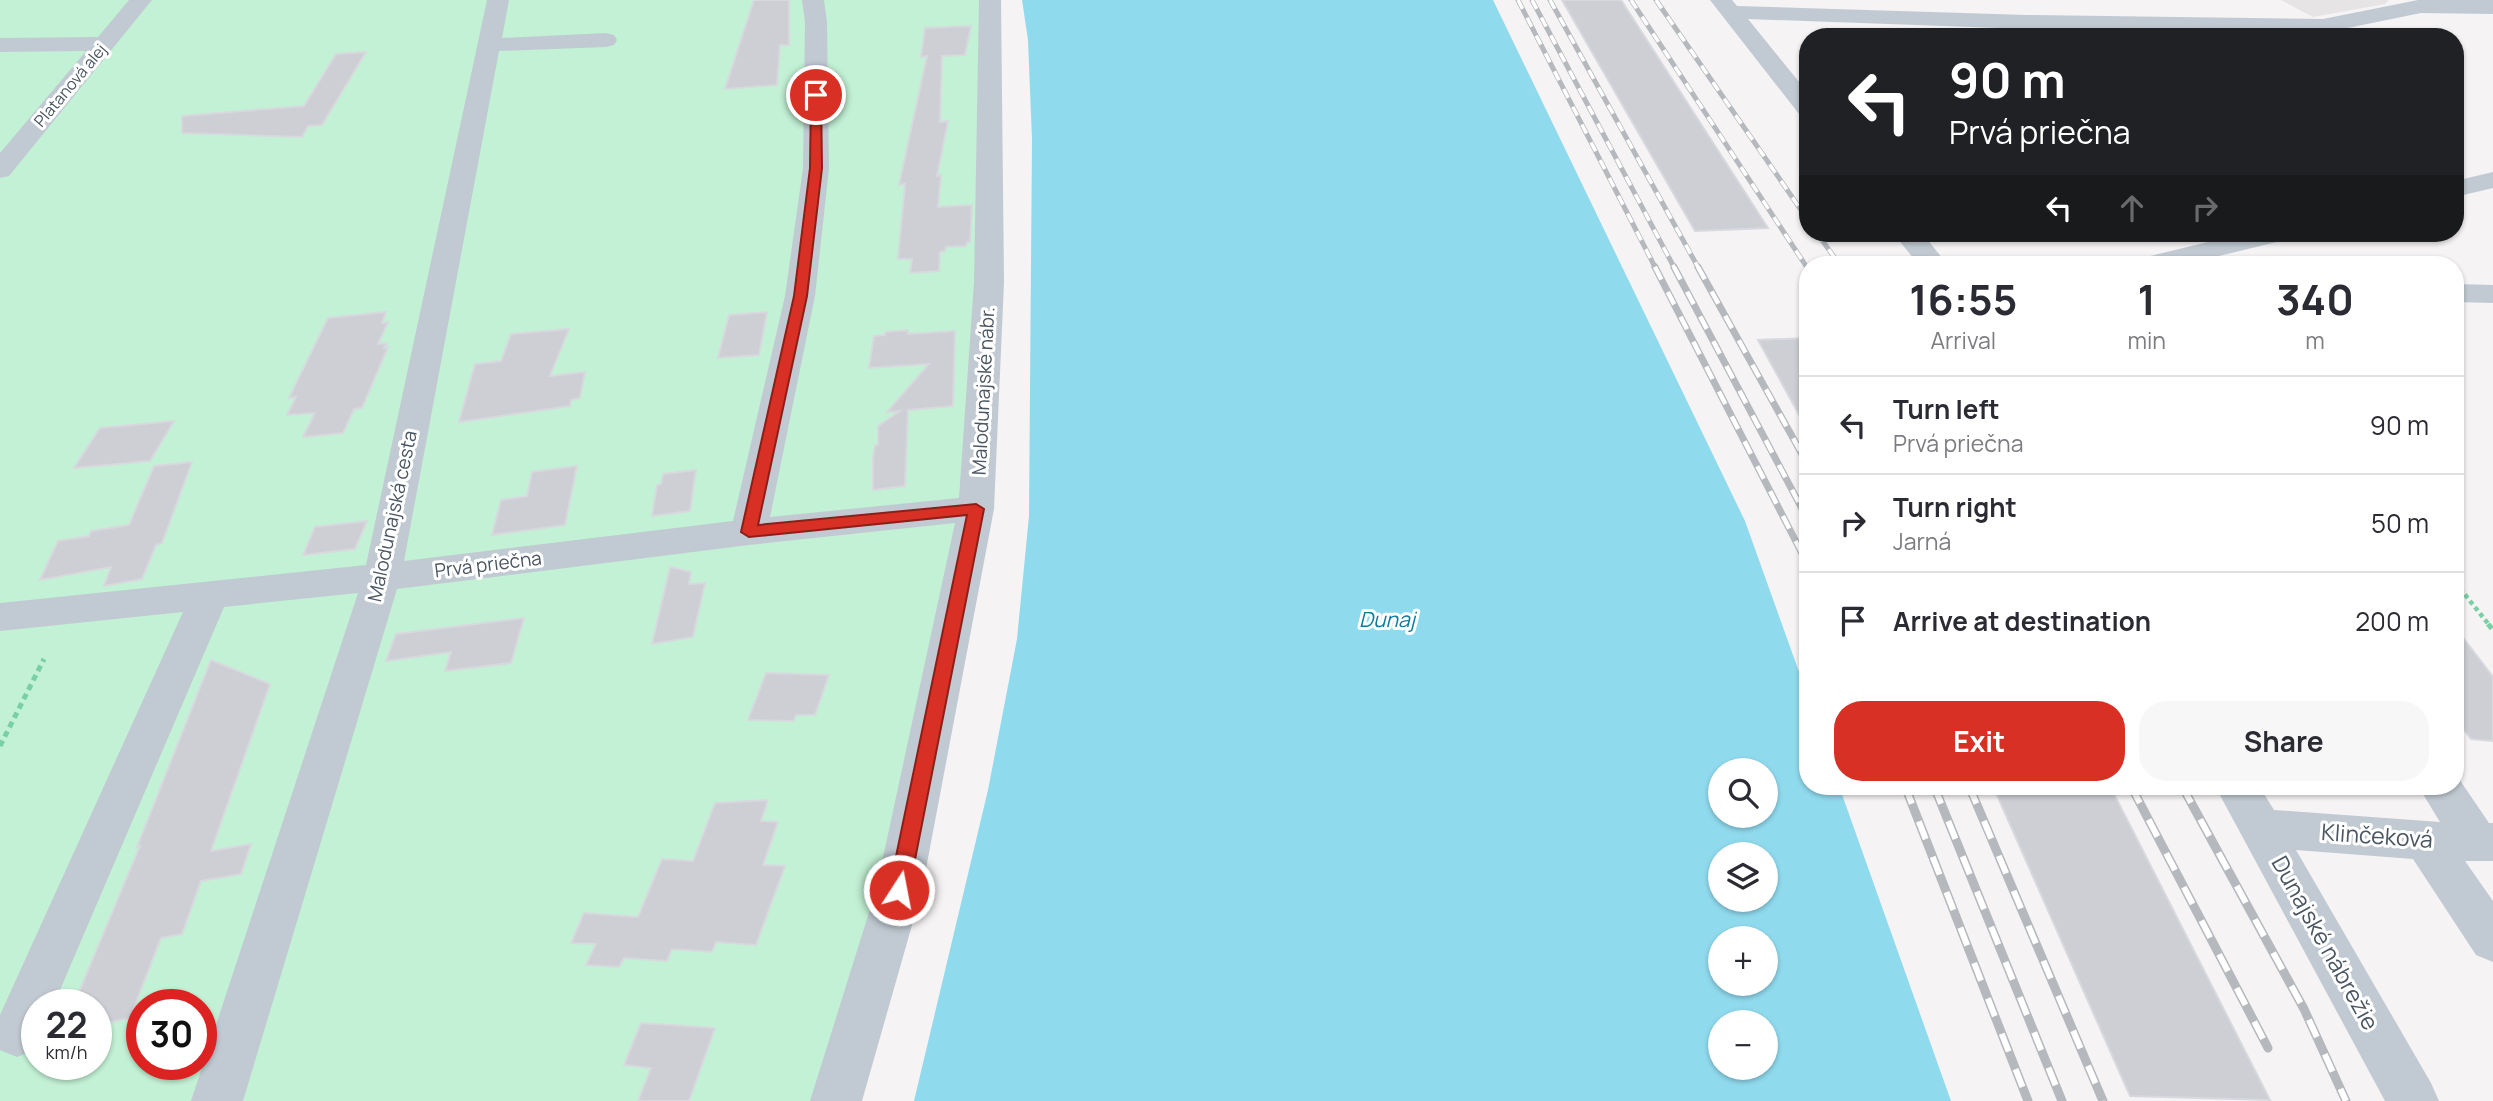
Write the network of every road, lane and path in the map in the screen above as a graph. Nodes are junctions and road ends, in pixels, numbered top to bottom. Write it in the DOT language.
graph roads {
  1 [pos="141,0"];
  2 [pos="498,0"];
  3 [pos="813,0"];
  4 [pos="990,0"];
  5 [pos="2260,0"];
  6 [pos="1726,6"];
  7 [pos="1801,7"];
  8 [pos="2493,7"];
  9 [pos="2291,26"];
  10 [pos="2175,28"];
  11 [pos="2274,28"];
  12 [pos="606,40"];
  13 [pos="104,44"];
  14 [pos="0,45"];
  15 [pos="489,45"];
  16 [pos="1799,97"];
  17 [pos="0,170"];
  18 [pos="2493,180"];
  19 [pos="2464,187"];
  20 [pos="1915,242"];
  21 [pos="2253,242"];
  22 [pos="1926,256"];
  23 [pos="2212,256"];
  24 [pos="2464,293"];
  25 [pos="2493,294"];
  26 [pos="976,509"];
  27 [pos="749,532"];
  28 [pos="382,577"];
  29 [pos="2464,593"];
  30 [pos="210,595"];
  31 [pos="0,617"];
  32 [pos="2493,630"];
  33 [pos="44,659"];
  34 [pos="0,746"];
  35 [pos="2242,795"];
  36 [pos="2447,795"];
  37 [pos="2261,828"];
  38 [pos="2426,841"];
  39 [pos="2485,841"];
  40 [pos="2493,940"];
  41 [pos="17,1034"];
  42 [pos="217,1101"];
  43 [pos="836,1101"];
  44 [pos="2413,1101"];
  1 -- 13 [label="street, Platanová alej"];
  2 -- 15 [label="street, Malodunajská cesta"];
  3 -- 27 [label="street"];
  4 -- 26 [label="street, Malodunajské nábr."];
  5 -- 9 [label="street"];
  6 -- 7 [label="street"];
  6 -- 16 [label="street"];
  7 -- 10 [label="street"];
  8 -- 9 [label="street"];
  9 -- 11 [label="street"];
  12 -- 15 [label="street"];
  13 -- 14 [label="street"];
  13 -- 17 [label="street, Platanová alej"];
  15 -- 28 [label="street, Malodunajská cesta"];
  18 -- 19 [label="street"];
  20 -- 22 [label="street"];
  21 -- 23 [label="street"];
  24 -- 25 [label="street"];
  26 -- 27 [label="street, Prvá priečna"];
  26 -- 43 [label="street, Malodunajské nábr."];
  27 -- 28 [label="street, Prvá priečna"];
  28 -- 30 [label="street, Prvá priečna"];
  28 -- 42 [label="street, Malodunajská cesta"];
  29 -- 32 [label="path"];
  30 -- 31 [label="street, Prvá priečna"];
  30 -- 41 [label="street"];
  33 -- 34 [label="path"];
  35 -- 37 [label="street, Dunajské nábrežie"];
  36 -- 39 [label="street"];
  37 -- 38 [label="street, Klinčeková"];
  37 -- 44 [label="street, Dunajské nábrežie"];
  38 -- 39 [label="street, Klinčeková"];
  38 -- 40 [label="street"];
}
